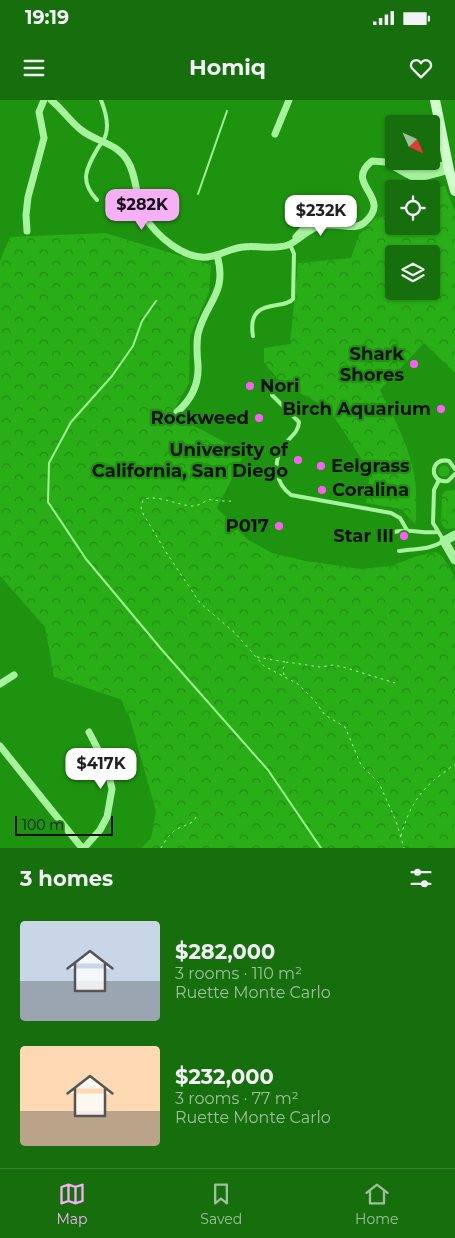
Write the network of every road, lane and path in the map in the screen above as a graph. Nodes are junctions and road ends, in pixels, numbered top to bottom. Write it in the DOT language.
graph roads {
  1 [pos="44,100"];
  2 [pos="51,100"];
  3 [pos="101,100"];
  4 [pos="289,100"];
  5 [pos="435,100"];
  6 [pos="275,134"];
  7 [pos="103,140"];
  8 [pos="448,167"];
  9 [pos="455,191"];
  10 [pos="97,200"];
  11 [pos="28,231"];
  12 [pos="290,244"];
  13 [pos="217,254"];
  14 [pos="253,336"];
  15 [pos="272,395"];
  16 [pos="177,412"];
  17 [pos="455,468"];
  18 [pos="455,476"];
  19 [pos="439,480"];
  20 [pos="231,501"];
  21 [pos="407,530"];
  22 [pos="394,532"];
  23 [pos="438,532"];
  24 [pos="455,535"];
  25 [pos="444,541"];
  26 [pos="399,551"];
  27 [pos="455,560"];
  28 [pos="256,657"];
  29 [pos="287,662"];
  30 [pos="14,675"];
  31 [pos="284,675"];
  32 [pos="396,683"];
  33 [pos="0,684"];
  34 [pos="88,732"];
  35 [pos="0,746"];
  36 [pos="455,765"];
  37 [pos="197,814"];
  38 [pos="401,837"];
  39 [pos="83,848"];
  40 [pos="161,848"];
  41 [pos="404,848"];
  1 -- 11 [label="street"];
  2 -- 7 [label="street"];
  3 -- 7 [label="lane"];
  4 -- 6 [label="street"];
  5 -- 8 [label="main road"];
  7 -- 10 [label="lane"];
  7 -- 13 [label="street"];
  8 -- 9 [label="main road"];
  8 -- 12 [label="street"];
  12 -- 13 [label="street"];
  12 -- 14 [label="lane"];
  13 -- 16 [label="street"];
  15 -- 21 [label="lane"];
  17 -- 19 [label="lane"];
  18 -- 19 [label="lane"];
  19 -- 23 [label="lane"];
  20 -- 28 [label="path"];
  21 -- 22 [label="lane"];
  21 -- 23 [label="lane"];
  23 -- 25 [label="lane"];
  24 -- 25 [label="street"];
  25 -- 26 [label="lane"];
  25 -- 27 [label="street"];
  28 -- 29 [label="path"];
  28 -- 31 [label="path"];
  29 -- 31 [label="path"];
  29 -- 32 [label="path"];
  30 -- 33 [label="street"];
  31 -- 38 [label="path"];
  34 -- 39 [label="street"];
  35 -- 39 [label="street"];
  36 -- 38 [label="path"];
  37 -- 40 [label="path"];
  38 -- 41 [label="path"];
}
